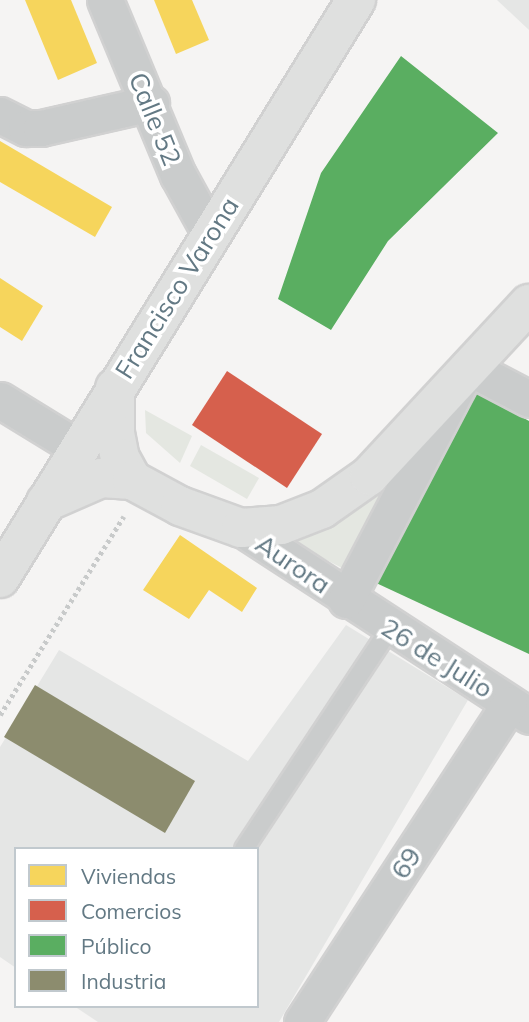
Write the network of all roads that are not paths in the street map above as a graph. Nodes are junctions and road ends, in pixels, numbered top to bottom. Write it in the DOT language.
graph roads {
  1 [pos="105,0"];
  2 [pos="356,0"];
  3 [pos="151,103"];
  4 [pos="0,115"];
  5 [pos="211,235"];
  6 [pos="529,304"];
  7 [pos="468,367"];
  8 [pos="115,388"];
  9 [pos="529,399"];
  10 [pos="0,400"];
  11 [pos="78,448"];
  12 [pos="138,483"];
  13 [pos="46,502"];
  14 [pos="241,528"];
  15 [pos="0,578"];
  16 [pos="346,600"];
  17 [pos="390,628"];
  18 [pos="519,710"];
  19 [pos="245,847"];
  20 [pos="302,1022"];
  1 -- 3 [label="street, Calle 52"];
  2 -- 5 [label="main road, Francisco Varona"];
  3 -- 4 [label="street"];
  3 -- 5 [label="street, Calle 52"];
  5 -- 8 [label="main road, Francisco Varona"];
  6 -- 7 [label="main road"];
  7 -- 9 [label="street"];
  7 -- 14 [label="main road"];
  7 -- 16 [label="street"];
  8 -- 11 [label="main road, Francisco Varona"];
  8 -- 12 [label="main road"];
  10 -- 11 [label="street"];
  11 -- 13 [label="main road, Francisco Varona"];
  12 -- 13 [label="main road"];
  12 -- 14 [label="main road"];
  13 -- 15 [label="main road, Francisco Varona"];
  14 -- 16 [label="street, Aurora"];
  16 -- 17 [label="street, 26 de Julio"];
  17 -- 18 [label="street, 26 de Julio"];
  17 -- 19 [label="lane"];
  18 -- 20 [label="street, 69"];
}
